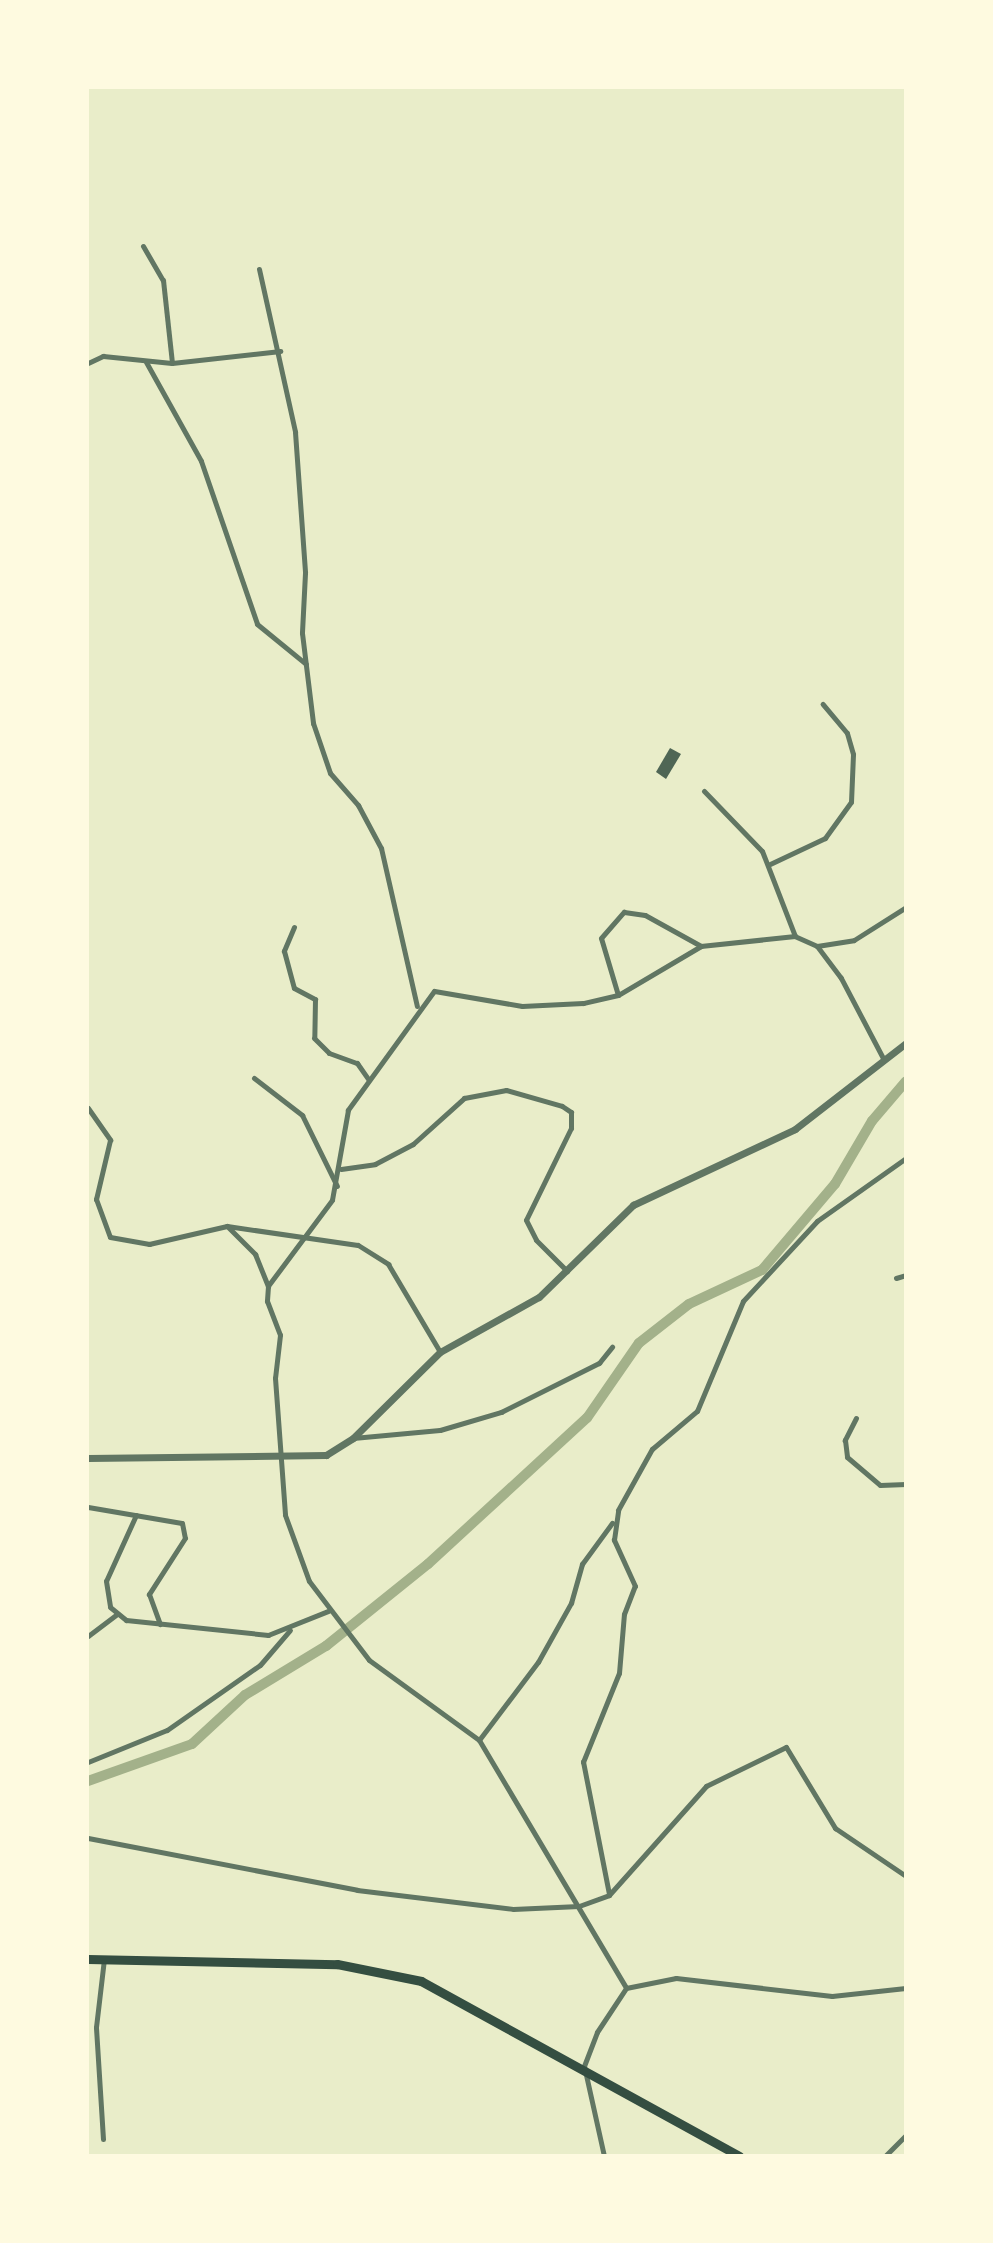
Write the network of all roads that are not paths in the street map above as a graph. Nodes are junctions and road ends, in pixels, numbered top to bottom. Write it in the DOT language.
graph roads {
  1 [pos="144,246"];
  2 [pos="259,269"];
  3 [pos="280,351"];
  4 [pos="146,362"];
  5 [pos="88,363"];
  6 [pos="172,363"];
  7 [pos="306,664"];
  8 [pos="822,704"];
  9 [pos="705,791"];
  10 [pos="770,864"];
  11 [pos="905,907"];
  12 [pos="294,927"];
  13 [pos="795,936"];
  14 [pos="701,946"];
  15 [pos="817,946"];
  16 [pos="618,995"];
  17 [pos="417,1007"];
  18 [pos="905,1043"];
  19 [pos="884,1060"];
  20 [pos="254,1078"];
  21 [pos="368,1079"];
  22 [pos="88,1108"];
  23 [pos="905,1158"];
  24 [pos="341,1169"];
  25 [pos="337,1186"];
  26 [pos="228,1226"];
  27 [pos="304,1237"];
  28 [pos="567,1270"];
  29 [pos="905,1275"];
  30 [pos="896,1278"];
  31 [pos="268,1286"];
  32 [pos="612,1347"];
  33 [pos="440,1352"];
  34 [pos="856,1418"];
  35 [pos="353,1438"];
  36 [pos="88,1458"];
  37 [pos="279,1460"];
  38 [pos="905,1484"];
  39 [pos="88,1507"];
  40 [pos="136,1515"];
  41 [pos="614,1520"];
  42 [pos="328,1611"];
  43 [pos="117,1614"];
  44 [pos="160,1624"];
  45 [pos="290,1629"];
  46 [pos="88,1636"];
  47 [pos="479,1740"];
  48 [pos="88,1762"];
  49 [pos="88,1838"];
  50 [pos="905,1876"];
  51 [pos="609,1895"];
  52 [pos="579,1906"];
  53 [pos="88,1959"];
  54 [pos="104,1959"];
  55 [pos="626,1988"];
  56 [pos="905,1988"];
  57 [pos="584,2066"];
  58 [pos="905,2134"];
  59 [pos="103,2139"];
  60 [pos="604,2155"];
  61 [pos="739,2155"];
  62 [pos="886,2155"];
  1 -- 6 [label="street"];
  2 -- 3 [label="street"];
  3 -- 6 [label="street"];
  3 -- 7 [label="street"];
  4 -- 5 [label="street"];
  4 -- 6 [label="street"];
  4 -- 7 [label="street"];
  7 -- 17 [label="street"];
  8 -- 10 [label="street"];
  9 -- 10 [label="street"];
  10 -- 13 [label="street"];
  11 -- 15 [label="street"];
  12 -- 21 [label="street"];
  13 -- 14 [label="street"];
  13 -- 15 [label="street"];
  14 -- 16 [label="street"];
  14 -- 16 [label="street"];
  15 -- 19 [label="street"];
  16 -- 17 [label="street"];
  17 -- 21 [label="street"];
  18 -- 19 [label="street"];
  19 -- 28 [label="street"];
  20 -- 25 [label="street"];
  21 -- 24 [label="street"];
  22 -- 26 [label="street"];
  23 -- 41 [label="street"];
  24 -- 25 [label="street"];
  24 -- 28 [label="street"];
  25 -- 27 [label="street"];
  26 -- 27 [label="street"];
  26 -- 31 [label="street"];
  27 -- 31 [label="street"];
  27 -- 33 [label="street"];
  28 -- 33 [label="street"];
  29 -- 30 [label="street"];
  31 -- 37 [label="street"];
  32 -- 35 [label="street"];
  33 -- 35 [label="street"];
  34 -- 38 [label="street"];
  35 -- 37 [label="street"];
  36 -- 37 [label="street"];
  37 -- 42 [label="street"];
  39 -- 40 [label="street"];
  40 -- 43 [label="street"];
  40 -- 44 [label="street"];
  41 -- 47 [label="street"];
  41 -- 51 [label="street"];
  42 -- 45 [label="street"];
  42 -- 47 [label="street"];
  43 -- 44 [label="street"];
  43 -- 46 [label="street"];
  44 -- 45 [label="street"];
  45 -- 48 [label="street"];
  47 -- 52 [label="street"];
  49 -- 52 [label="street"];
  50 -- 51 [label="street"];
  51 -- 52 [label="street"];
  52 -- 55 [label="street"];
  53 -- 54 [label="main road"];
  54 -- 57 [label="main road"];
  54 -- 59 [label="street"];
  55 -- 56 [label="street"];
  55 -- 57 [label="street"];
  57 -- 60 [label="street"];
  57 -- 61 [label="main road"];
  58 -- 62 [label="street"];
}
